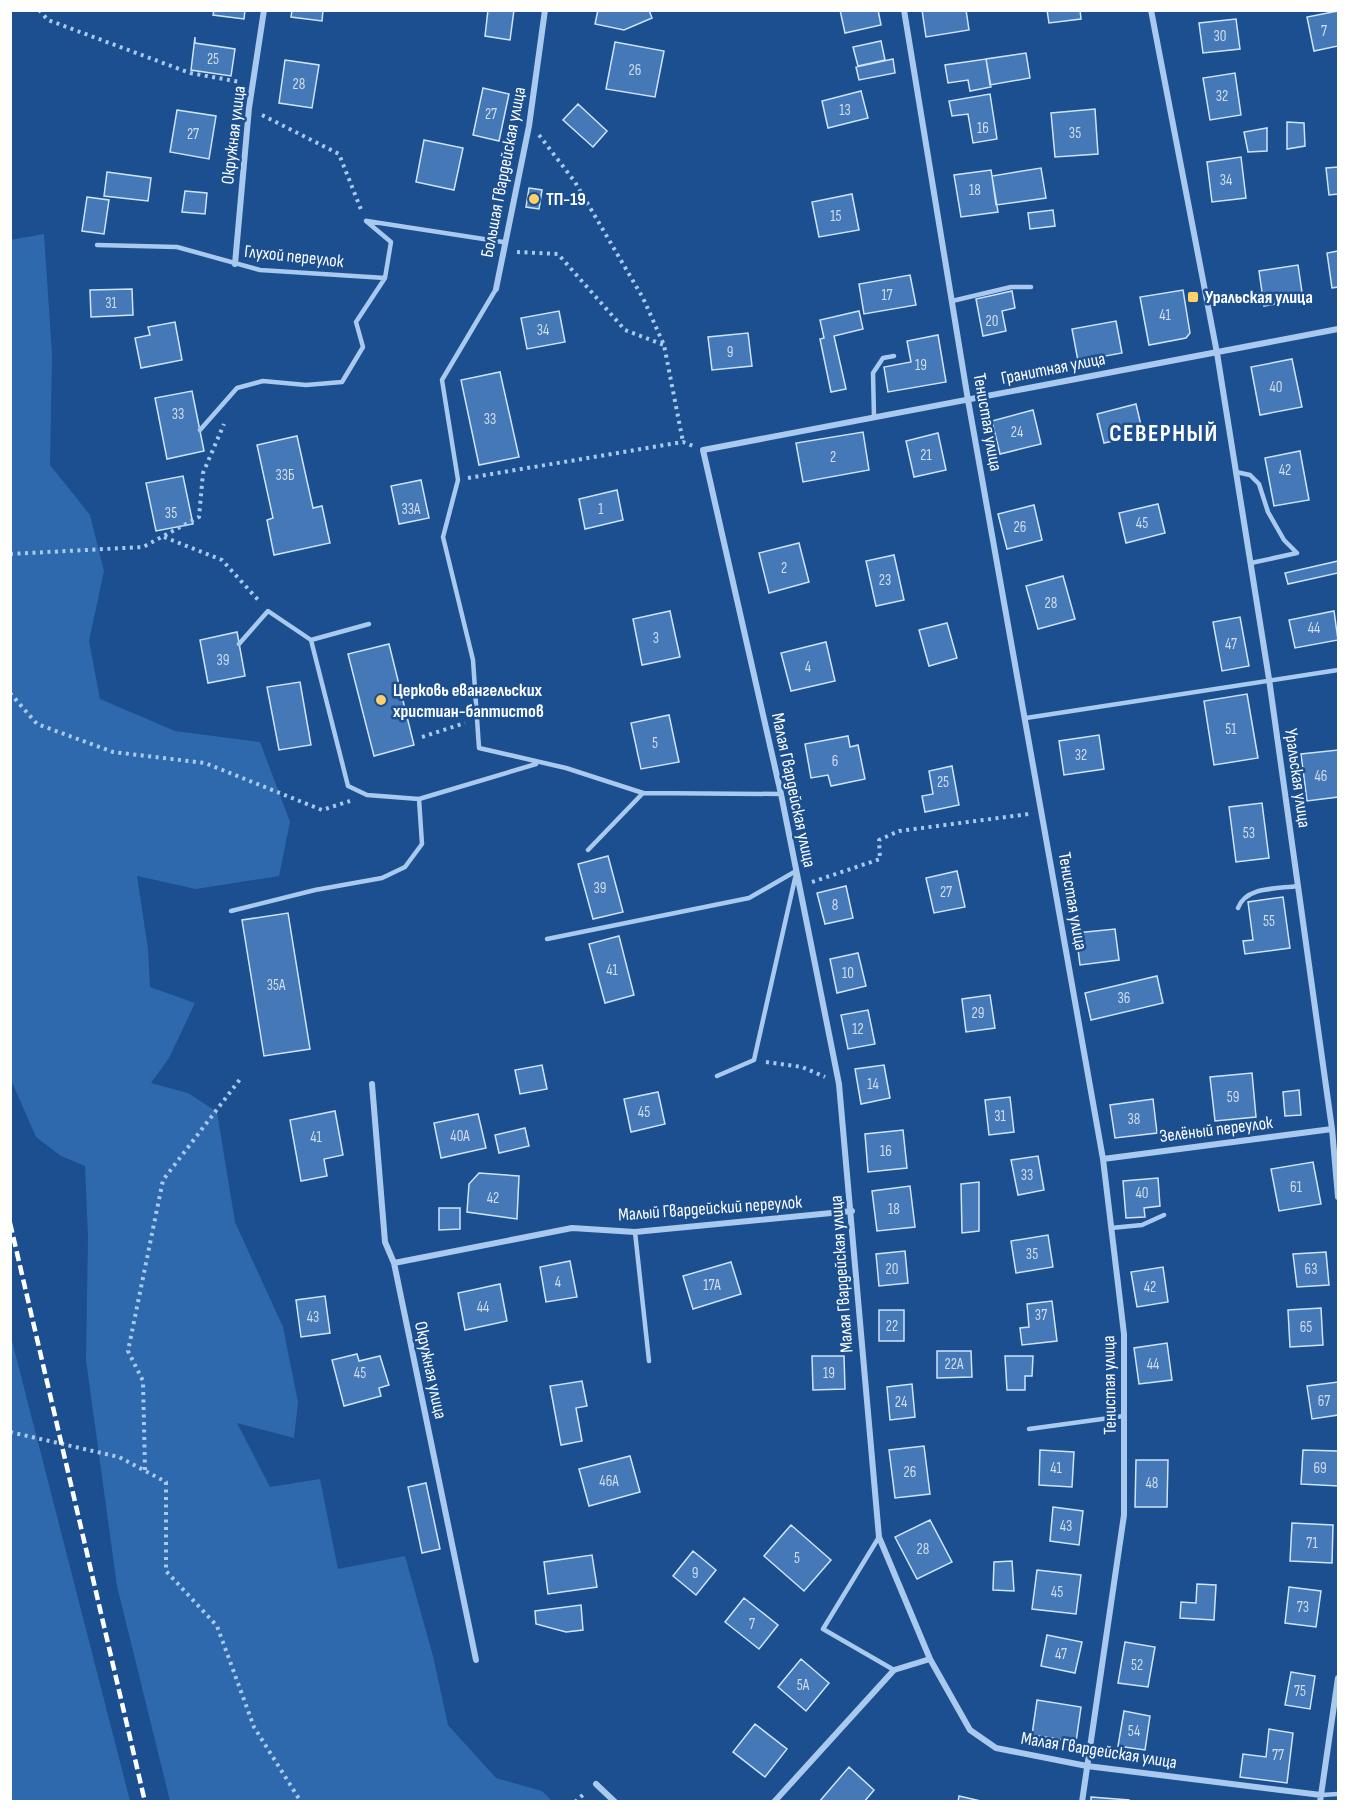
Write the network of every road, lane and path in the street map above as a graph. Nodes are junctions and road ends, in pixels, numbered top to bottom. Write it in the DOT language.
graph roads {
  1 [pos="39,10"];
  2 [pos="264,10"];
  3 [pos="545,10"];
  4 [pos="904,10"];
  5 [pos="1151,10"];
  6 [pos="254,85"];
  7 [pos="249,108"];
  8 [pos="529,126"];
  9 [pos="366,220"];
  10 [pos="503,242"];
  11 [pos="97,245"];
  12 [pos="504,251"];
  13 [pos="235,264"];
  14 [pos="385,278"];
  15 [pos="1031,286"];
  16 [pos="495,289"];
  17 [pos="952,301"];
  18 [pos="1338,329"];
  19 [pos="664,345"];
  20 [pos="1218,353"];
  21 [pos="894,356"];
  22 [pos="968,400"];
  23 [pos="874,417"];
  24 [pos="225,421"];
  25 [pos="200,430"];
  26 [pos="683,442"];
  27 [pos="703,450"];
  28 [pos="1236,472"];
  29 [pos="458,480"];
  30 [pos="164,536"];
  31 [pos="10,554"];
  32 [pos="1251,563"];
  33 [pos="268,611"];
  34 [pos="369,624"];
  35 [pos="311,640"];
  36 [pos="239,644"];
  37 [pos="1338,670"];
  38 [pos="1269,679"];
  39 [pos="10,693"];
  40 [pos="1026,718"];
  41 [pos="477,719"];
  42 [pos="422,737"];
  43 [pos="539,763"];
  44 [pos="643,793"];
  45 [pos="781,794"];
  46 [pos="367,795"];
  47 [pos="419,799"];
  48 [pos="1043,812"];
  49 [pos="588,850"];
  50 [pos="796,871"];
  51 [pos="800,886"];
  52 [pos="1298,886"];
  53 [pos="1238,908"];
  54 [pos="231,911"];
  55 [pos="547,939"];
  56 [pos="754,1060"];
  57 [pos="717,1076"];
  58 [pos="241,1078"];
  59 [pos="372,1084"];
  60 [pos="839,1084"];
  61 [pos="1332,1129"];
  62 [pos="1103,1159"];
  63 [pos="1338,1197"];
  64 [pos="852,1211"];
  65 [pos="1164,1215"];
  66 [pos="1111,1228"];
  67 [pos="635,1232"];
  68 [pos="393,1263"];
  69 [pos="649,1361"];
  70 [pos="1124,1416"];
  71 [pos="1029,1429"];
  72 [pos="10,1432"];
  73 [pos="145,1470"];
  74 [pos="879,1537"];
  75 [pos="930,1659"];
  76 [pos="476,1660"];
  77 [pos="894,1670"];
  78 [pos="1338,1678"];
  79 [pos="1087,1767"];
  80 [pos="596,1784"];
  81 [pos="1338,1794"];
  82 [pos="1320,1798"];
  83 [pos="301,1802"];
  84 [pos="615,1802"];
  85 [pos="774,1802"];
  86 [pos="1082,1802"];
  1 -- 6 [label="path"];
  2 -- 6 [label="street, Окружная улица"];
  3 -- 8 [label="street, Большая Гвардейская улица"];
  4 -- 17 [label="street, Тенистая улица"];
  5 -- 20 [label="street, Уральская улица"];
  6 -- 7 [label="street, Окружная улица"];
  7 -- 9 [label="path"];
  7 -- 13 [label="street, Окружная улица"];
  8 -- 10 [label="street, Большая Гвардейская улица"];
  8 -- 19 [label="path"];
  9 -- 10 [label="lane"];
  9 -- 14 [label="lane"];
  10 -- 12 [label="street, Большая Гвардейская улица"];
  11 -- 13 [label="lane, Глухой переулок"];
  12 -- 16 [label="street, Большая Гвардейская улица"];
  12 -- 19 [label="path"];
  13 -- 14 [label="lane, Глухой переулок"];
  14 -- 25 [label="lane"];
  15 -- 17 [label="lane"];
  16 -- 29 [label="lane, Большая Гвардейская улица"];
  17 -- 22 [label="street, Тенистая улица"];
  18 -- 20 [label="street, Гранитная улица"];
  19 -- 26 [label="path"];
  20 -- 22 [label="street, Гранитная улица"];
  20 -- 28 [label="street, Уральская улица"];
  21 -- 23 [label="lane"];
  22 -- 23 [label="street, Гранитная улица"];
  22 -- 40 [label="street, Тенистая улица"];
  23 -- 27 [label="street, Гранитная улица"];
  24 -- 30 [label="path"];
  26 -- 27 [label="path"];
  26 -- 29 [label="path"];
  27 -- 45 [label="street, Малая Гвардейская улица"];
  28 -- 32 [label="street, Уральская улица"];
  28 -- 32 [label="lane"];
  29 -- 41 [label="lane"];
  30 -- 31 [label="path"];
  30 -- 33 [label="path"];
  32 -- 38 [label="street, Уральская улица"];
  33 -- 35 [label="lane"];
  33 -- 36 [label="lane"];
  34 -- 35 [label="lane"];
  35 -- 46 [label="lane"];
  37 -- 38 [label="lane"];
  38 -- 40 [label="lane"];
  38 -- 52 [label="street, Уральская улица"];
  39 -- 46 [label="path"];
  40 -- 48 [label="street, Тенистая улица"];
  41 -- 42 [label="path"];
  41 -- 43 [label="lane"];
  43 -- 44 [label="lane"];
  43 -- 47 [label="lane"];
  44 -- 45 [label="lane"];
  44 -- 49 [label="lane"];
  45 -- 50 [label="street, Малая Гвардейская улица"];
  46 -- 47 [label="lane"];
  47 -- 54 [label="lane"];
  48 -- 51 [label="path"];
  48 -- 62 [label="street, Тенистая улица"];
  50 -- 51 [label="street, Малая Гвардейская улица"];
  50 -- 55 [label="lane"];
  50 -- 56 [label="lane"];
  51 -- 60 [label="street, Малая Гвардейская улица"];
  52 -- 53 [label="lane"];
  52 -- 61 [label="street, Уральская улица"];
  56 -- 57 [label="lane"];
  56 -- 60 [label="path"];
  58 -- 73 [label="path"];
  59 -- 68 [label="street, Окружная улица"];
  60 -- 64 [label="street, Малая Гвардейская улица"];
  61 -- 62 [label="street, Зелёный переулок"];
  61 -- 63 [label="street, Уральская улица"];
  62 -- 66 [label="street, Тенистая улица"];
  64 -- 67 [label="street, Малый Гвардейский переулок"];
  64 -- 74 [label="street, Малая Гвардейская улица"];
  65 -- 66 [label="lane"];
  66 -- 70 [label="street, Тенистая улица"];
  67 -- 68 [label="street, Малый Гвардейский переулок"];
  67 -- 69 [label="lane"];
  68 -- 76 [label="street, Окружная улица"];
  70 -- 71 [label="lane"];
  70 -- 79 [label="street, Тенистая улица"];
  72 -- 73 [label="path"];
  73 -- 83 [label="path"];
  74 -- 75 [label="street, Малая Гвардейская улица"];
  74 -- 77 [label="lane"];
  75 -- 77 [label="street"];
  75 -- 79 [label="street, Малая Гвардейская улица"];
  77 -- 85 [label="street"];
  78 -- 82 [label="street"];
  79 -- 82 [label="street, Малая Гвардейская улица"];
  79 -- 86 [label="street, Тенистая улица"];
  80 -- 84 [label="street"];
  81 -- 82 [label="lane"];
}
